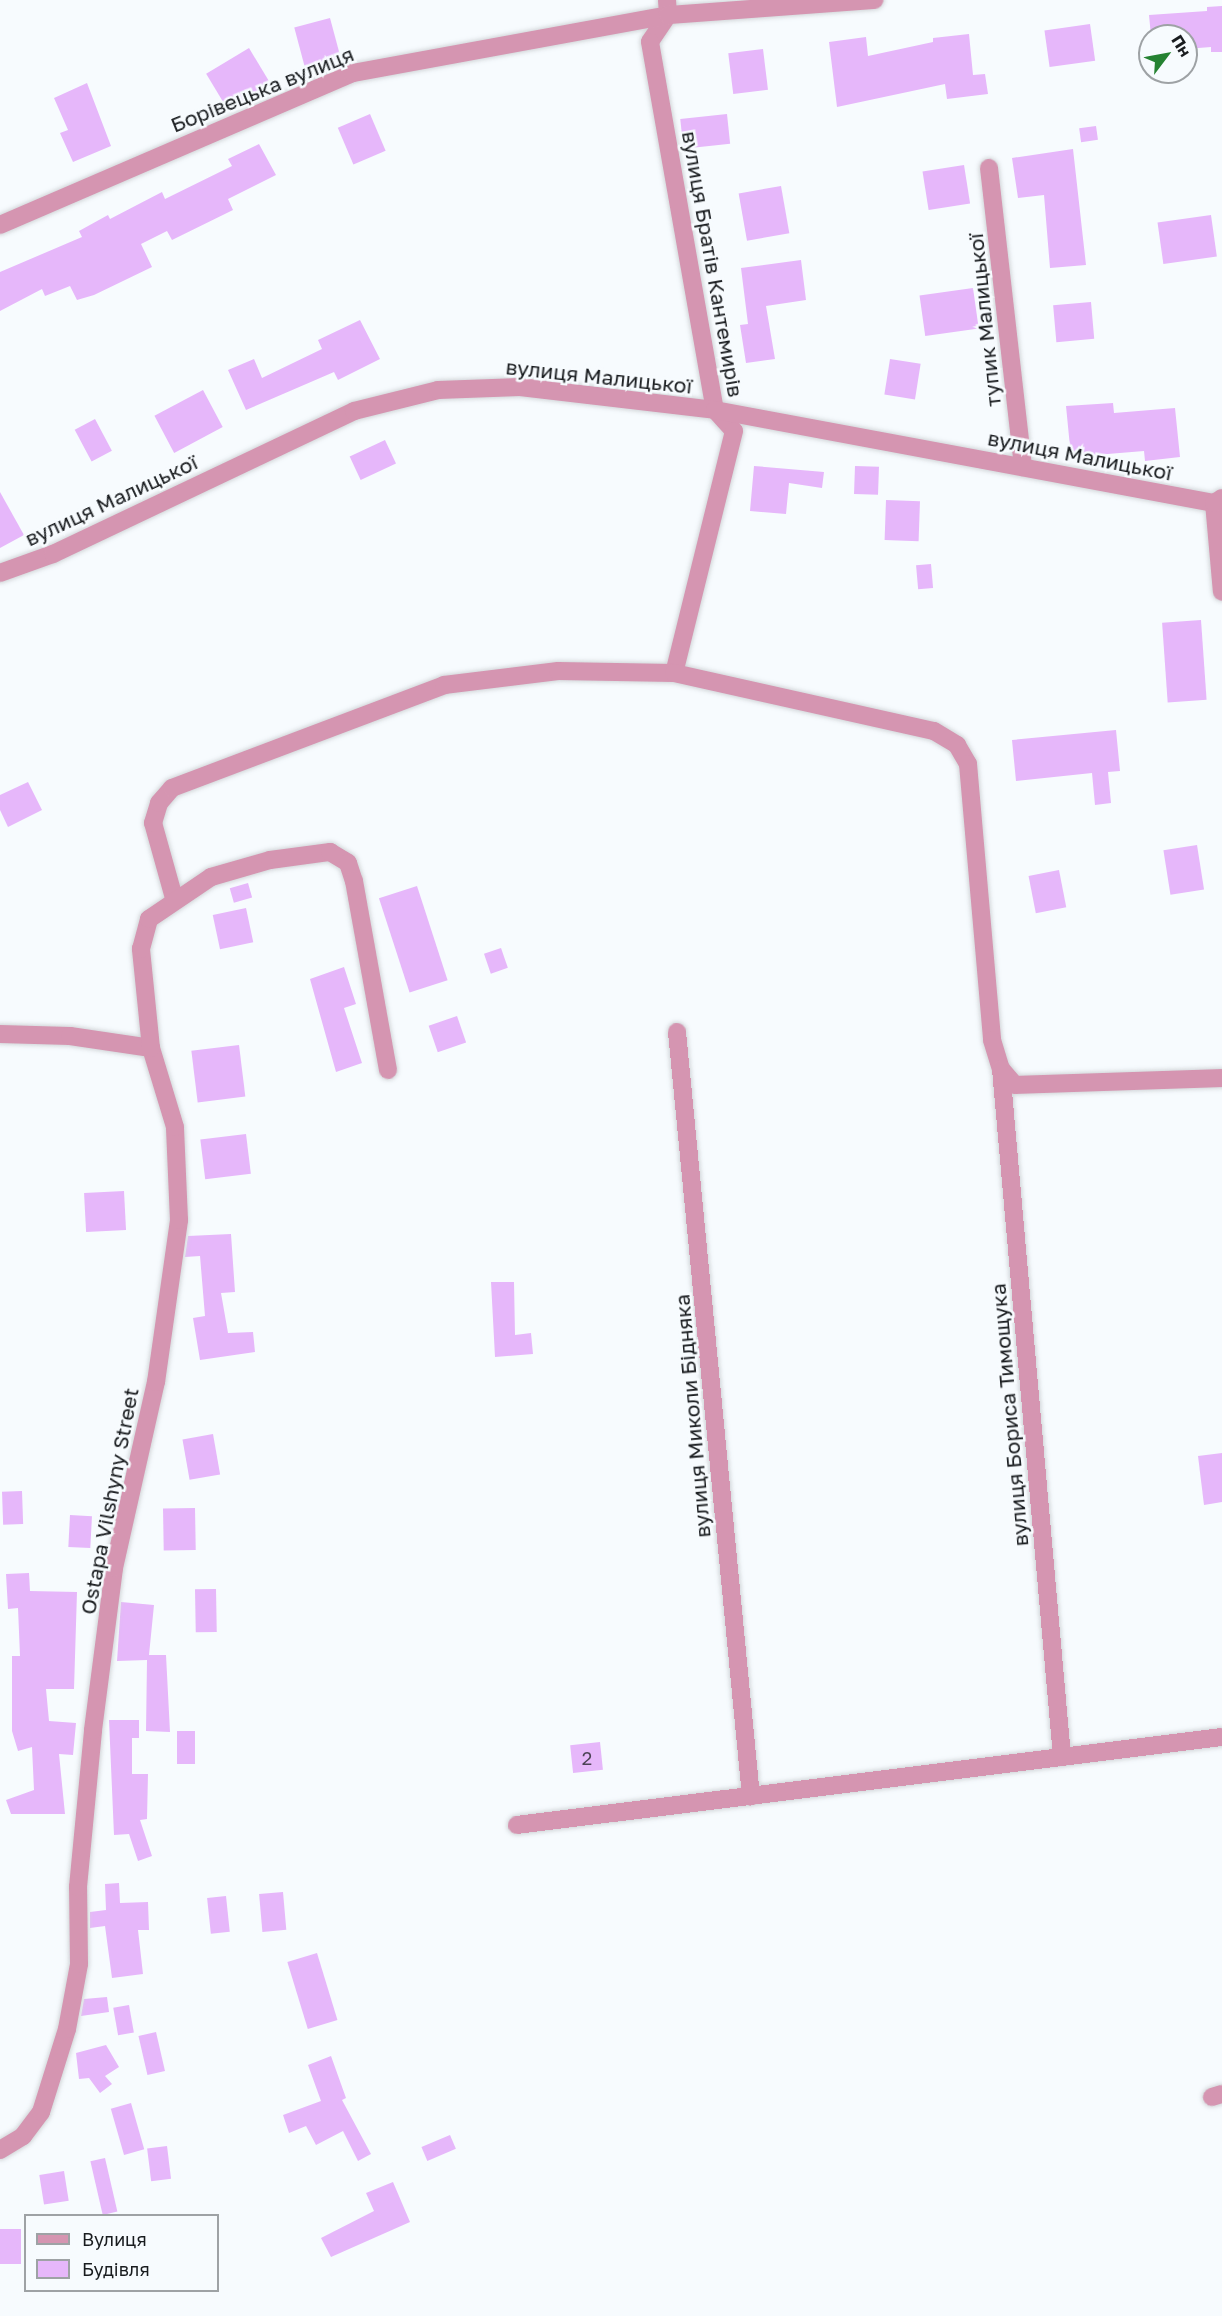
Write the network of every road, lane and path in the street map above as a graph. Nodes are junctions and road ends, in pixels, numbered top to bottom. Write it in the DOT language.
graph roads {
  1 [pos="874,0"];
  2 [pos="667,7"];
  3 [pos="989,168"];
  4 [pos="0,225"];
  5 [pos="715,410"];
  6 [pos="1023,467"];
  7 [pos="1218,500"];
  8 [pos="0,573"];
  9 [pos="1222,592"];
  10 [pos="674,673"];
  11 [pos="174,898"];
  12 [pos="677,1032"];
  13 [pos="0,1034"];
  14 [pos="151,1048"];
  15 [pos="1001,1069"];
  16 [pos="388,1070"];
  17 [pos="1222,1078"];
  18 [pos="1222,1737"];
  19 [pos="1062,1757"];
  20 [pos="751,1796"];
  21 [pos="518,1826"];
  22 [pos="0,2150"];
  1 -- 2 [label="street, Борівецька вулиця"];
  2 -- 4 [label="street, Борівецька вулиця"];
  2 -- 5 [label="street, вулиця Братів Кантемирів"];
  3 -- 6 [label="street, тупик Малицької"];
  5 -- 6 [label="street, вулиця Малицької"];
  5 -- 8 [label="street, вулиця Малицької"];
  5 -- 10 [label="street, вулиця Братів Кантемирів"];
  6 -- 7 [label="street, вулиця Малицької"];
  7 -- 9 [label="street"];
  10 -- 11 [label="street, вулиця Бориса Тимощука"];
  10 -- 15 [label="street, вулиця Бориса Тимощука"];
  11 -- 14 [label="street, Ostapa Vilshyny Street"];
  11 -- 16 [label="street"];
  12 -- 20 [label="street, вулиця Миколи Бідняка"];
  13 -- 14 [label="street"];
  14 -- 22 [label="street, Ostapa Vilshyny Street"];
  15 -- 17 [label="street"];
  15 -- 19 [label="street, вулиця Бориса Тимощука"];
  18 -- 19 [label="street"];
  19 -- 20 [label="street"];
  20 -- 21 [label="street"];
}
